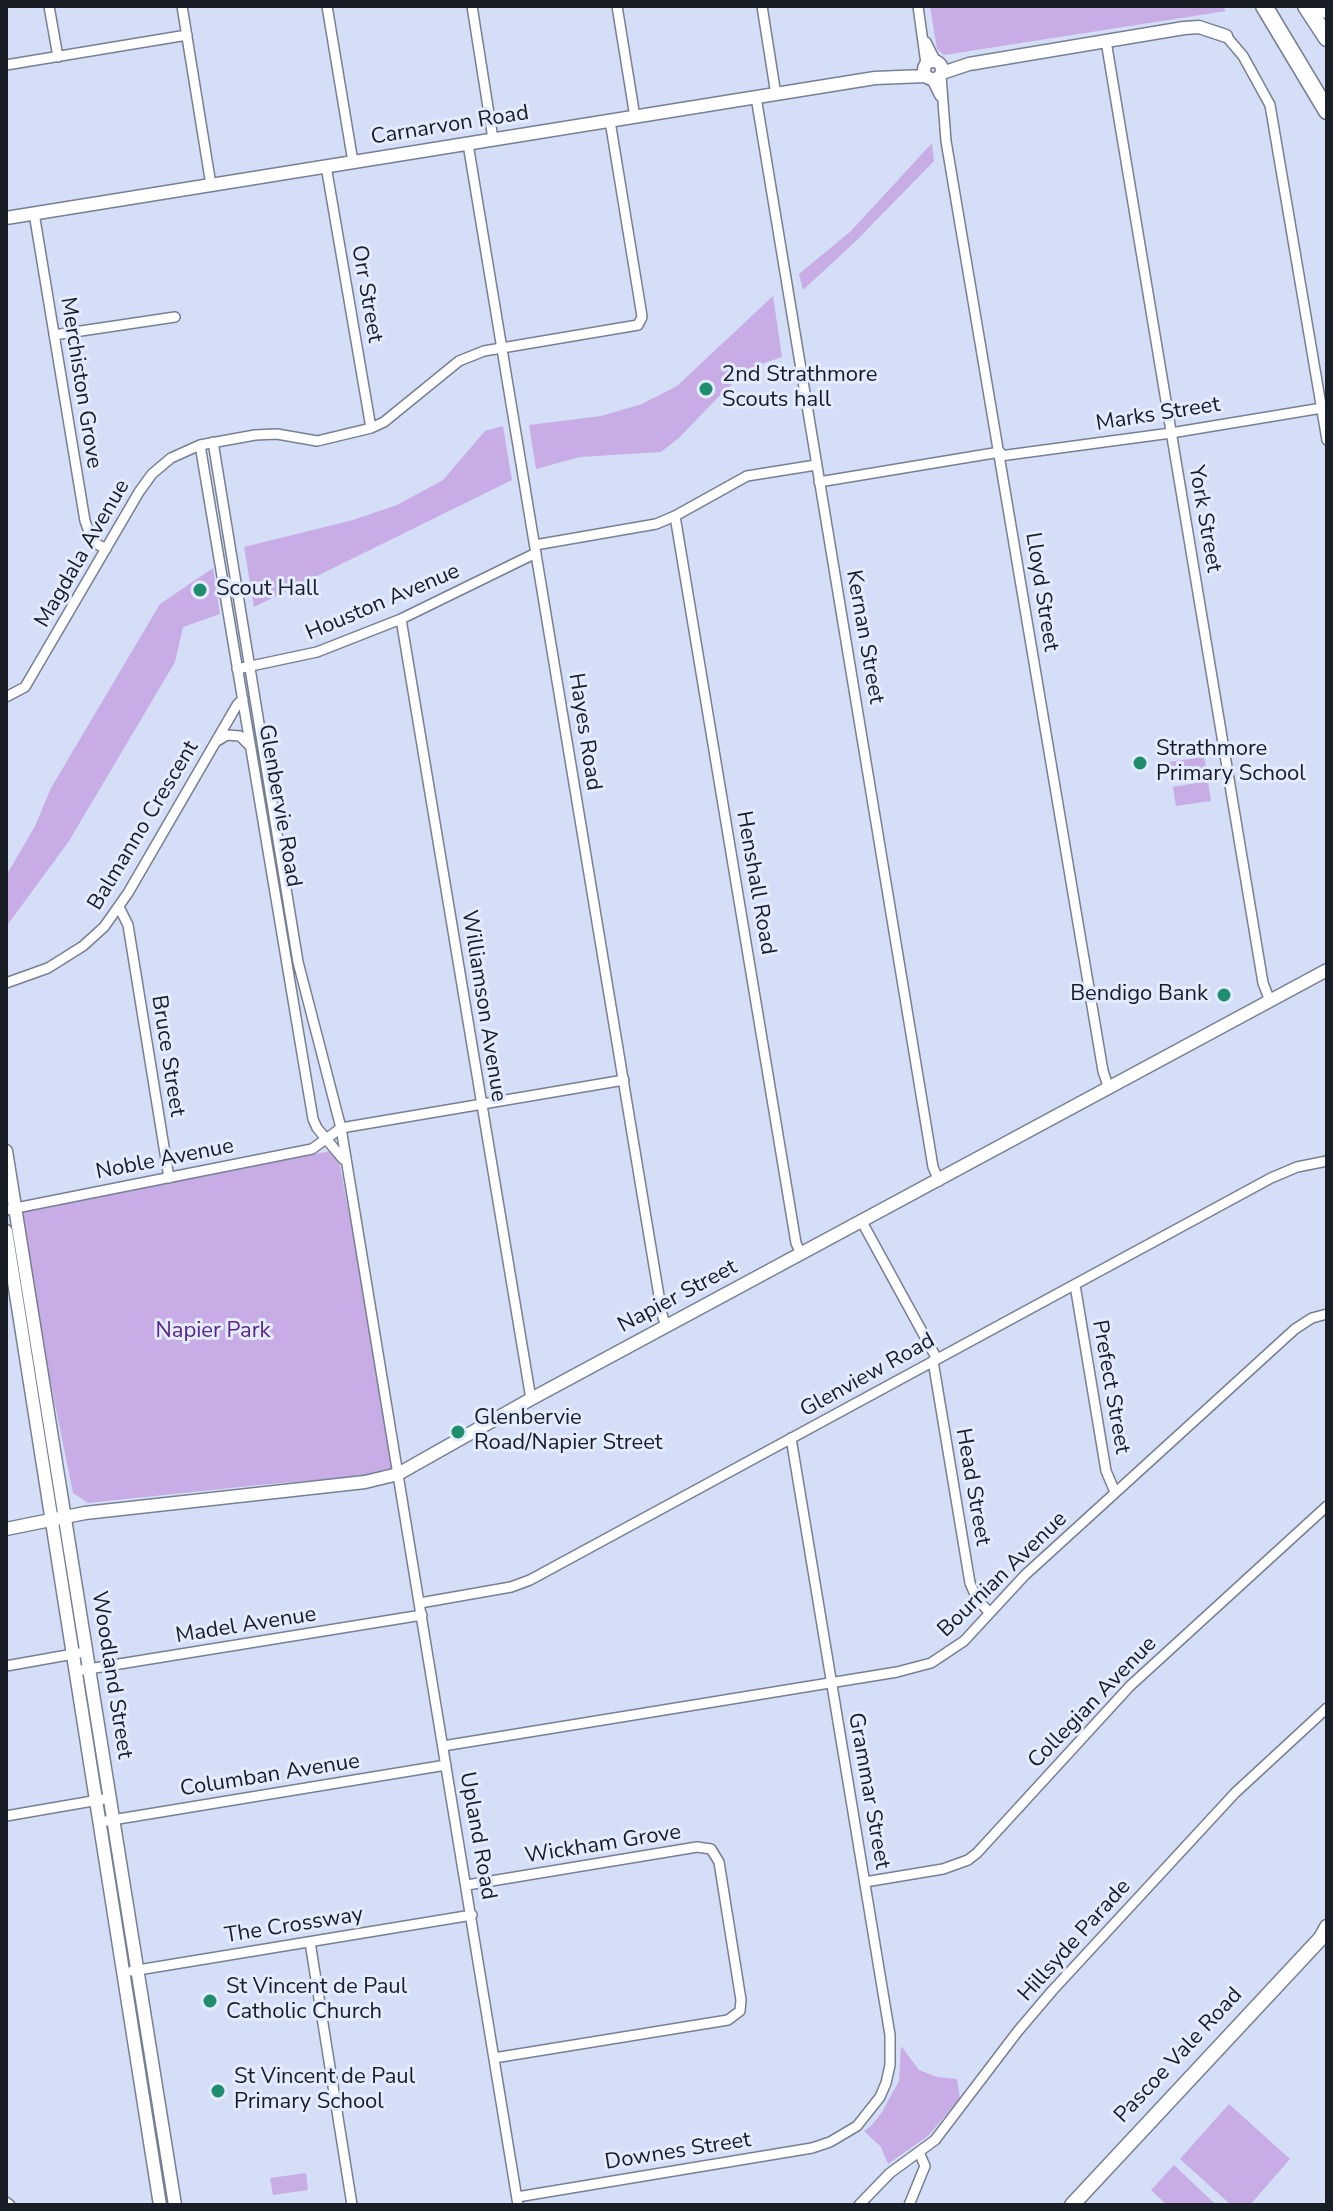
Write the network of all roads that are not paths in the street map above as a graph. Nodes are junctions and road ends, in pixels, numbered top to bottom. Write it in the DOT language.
graph roads {
  1 [pos="49,6"];
  2 [pos="182,6"];
  3 [pos="327,6"];
  4 [pos="472,6"];
  5 [pos="617,6"];
  6 [pos="762,6"];
  7 [pos="918,6"];
  8 [pos="1250,6"];
  9 [pos="1264,6"];
  10 [pos="1306,6"];
  11 [pos="187,35"];
  12 [pos="1226,36"];
  13 [pos="1327,38"];
  14 [pos="1106,41"];
  15 [pos="58,57"];
  16 [pos="6,65"];
  17 [pos="933,70"];
  18 [pos="1316,92"];
  19 [pos="776,95"];
  20 [pos="756,97"];
  21 [pos="1327,111"];
  22 [pos="635,117"];
  23 [pos="610,121"];
  24 [pos="493,139"];
  25 [pos="468,144"];
  26 [pos="353,162"];
  27 [pos="326,166"];
  28 [pos="211,185"];
  29 [pos="34,213"];
  30 [pos="6,218"];
  31 [pos="175,317"];
  32 [pos="54,335"];
  33 [pos="502,348"];
  34 [pos="1322,408"];
  35 [pos="371,428"];
  36 [pos="1171,433"];
  37 [pos="1327,440"];
  38 [pos="213,442"];
  39 [pos="200,445"];
  40 [pos="1000,454"];
  41 [pos="816,465"];
  42 [pos="819,482"];
  43 [pos="675,516"];
  44 [pos="228,542"];
  45 [pos="217,544"];
  46 [pos="106,549"];
  47 [pos="536,549"];
  48 [pos="401,619"];
  49 [pos="250,666"];
  50 [pos="237,669"];
  51 [pos="6,697"];
  52 [pos="255,697"];
  53 [pos="242,699"];
  54 [pos="216,742"];
  55 [pos="251,752"];
  56 [pos="119,907"];
  57 [pos="110,919"];
  58 [pos="130,939"];
  59 [pos="1327,970"];
  60 [pos="6,983"];
  61 [pos="1270,1001"];
  62 [pos="624,1080"];
  63 [pos="1109,1089"];
  64 [pos="481,1104"];
  65 [pos="341,1128"];
  66 [pos="328,1138"];
  67 [pos="6,1151"];
  68 [pos="1327,1161"];
  69 [pos="345,1162"];
  70 [pos="169,1178"];
  71 [pos="939,1181"];
  72 [pos="11,1209"];
  73 [pos="862,1222"];
  74 [pos="6,1231"];
  75 [pos="801,1254"];
  76 [pos="1075,1285"];
  77 [pos="1327,1314"];
  78 [pos="666,1327"];
  79 [pos="29,1334"];
  80 [pos="935,1360"];
  81 [pos="531,1399"];
  82 [pos="791,1438"];
  83 [pos="398,1474"];
  84 [pos="1115,1492"];
  85 [pos="1327,1506"];
  86 [pos="59,1519"];
  87 [pos="6,1529"];
  88 [pos="420,1603"];
  89 [pos="989,1612"];
  90 [pos="422,1615"];
  91 [pos="80,1653"];
  92 [pos="6,1666"];
  93 [pos="83,1670"];
  94 [pos="832,1683"];
  95 [pos="1327,1708"];
  96 [pos="443,1746"];
  97 [pos="446,1765"];
  98 [pos="103,1800"];
  99 [pos="6,1816"];
  100 [pos="113,1819"];
  101 [pos="100,1822"];
  102 [pos="865,1882"];
  103 [pos="467,1885"];
  104 [pos="472,1915"];
  105 [pos="1325,1933"];
  106 [pos="310,1942"];
  107 [pos="138,1970"];
  108 [pos="123,1972"];
  109 [pos="494,2058"];
  110 [pos="843,2136"];
  111 [pos="919,2152"];
  112 [pos="518,2201"];
  113 [pos="160,2205"];
  114 [pos="175,2205"];
  115 [pos="352,2205"];
  116 [pos="859,2205"];
  117 [pos="909,2205"];
  118 [pos="1072,2205"];
  1 -- 15 [label="street"];
  2 -- 11 [label="street"];
  3 -- 26 [label="street"];
  4 -- 24 [label="street"];
  5 -- 22 [label="street"];
  6 -- 19 [label="street"];
  7 -- 17 [label="street, Lloyd Street"];
  8 -- 18 [label="highway"];
  9 -- 18 [label="highway"];
  10 -- 13 [label="highway"];
  11 -- 15 [label="street"];
  11 -- 28 [label="street"];
  12 -- 14 [label="street, Carnarvon Road"];
  12 -- 34 [label="street"];
  14 -- 17 [label="street, Carnarvon Road"];
  14 -- 36 [label="street, York Street"];
  15 -- 16 [label="street"];
  17 -- 19 [label="street, Carnarvon Road"];
  17 -- 40 [label="street, Lloyd Street"];
  18 -- 21 [label="highway"];
  19 -- 20 [label="street, Carnarvon Road"];
  20 -- 22 [label="street, Carnarvon Road"];
  20 -- 41 [label="street, Kernan Street"];
  22 -- 23 [label="street, Carnarvon Road"];
  23 -- 24 [label="street, Carnarvon Road"];
  23 -- 33 [label="street, Magdala Avenue"];
  24 -- 25 [label="street, Carnarvon Road"];
  25 -- 26 [label="street, Carnarvon Road"];
  25 -- 33 [label="street, Hayes Road"];
  26 -- 27 [label="street, Carnarvon Road"];
  27 -- 28 [label="street, Carnarvon Road"];
  27 -- 35 [label="street, Orr Street"];
  28 -- 29 [label="street, Carnarvon Road"];
  29 -- 30 [label="street, Carnarvon Road"];
  29 -- 32 [label="street, Merchiston Grove"];
  31 -- 32 [label="street"];
  32 -- 46 [label="street, Merchiston Grove"];
  33 -- 35 [label="street, Magdala Avenue"];
  33 -- 47 [label="street, Hayes Road"];
  34 -- 36 [label="street, Marks Street"];
  34 -- 37 [label="street"];
  35 -- 38 [label="street, Magdala Avenue"];
  36 -- 40 [label="street, Marks Street"];
  36 -- 61 [label="street, York Street"];
  38 -- 39 [label="street, Magdala Avenue"];
  38 -- 44 [label="street, Glenbervie Road"];
  39 -- 45 [label="street, Glenbervie Road"];
  39 -- 46 [label="street, Magdala Avenue"];
  40 -- 42 [label="street, Marks Street"];
  40 -- 63 [label="street, Lloyd Street"];
  41 -- 42 [label="street, Kernan Street"];
  41 -- 43 [label="street, Houston Avenue"];
  42 -- 71 [label="street, Kernan Street"];
  43 -- 47 [label="street, Houston Avenue"];
  43 -- 75 [label="street, Henshall Road"];
  44 -- 45 [label="street"];
  44 -- 49 [label="street, Glenbervie Road"];
  45 -- 50 [label="street, Glenbervie Road"];
  46 -- 51 [label="street, Magdala Avenue"];
  47 -- 48 [label="street, Houston Avenue"];
  47 -- 62 [label="street, Hayes Road"];
  48 -- 49 [label="street, Houston Avenue"];
  48 -- 64 [label="street, Williamson Avenue"];
  49 -- 50 [label="street, Houston Avenue"];
  49 -- 52 [label="street, Glenbervie Road"];
  50 -- 53 [label="street, Glenbervie Road"];
  52 -- 53 [label="street"];
  52 -- 65 [label="street, Glenbervie Road"];
  53 -- 54 [label="street, Balmanno Crescent"];
  53 -- 55 [label="street, Glenbervie Road"];
  54 -- 55 [label="street"];
  54 -- 56 [label="street, Balmanno Crescent"];
  55 -- 66 [label="street, Glenbervie Road"];
  56 -- 57 [label="street, Balmanno Crescent"];
  56 -- 58 [label="street, Bruce Street"];
  57 -- 58 [label="street"];
  57 -- 60 [label="street, Balmanno Crescent"];
  58 -- 70 [label="street, Bruce Street"];
  59 -- 61 [label="street, Napier Street"];
  61 -- 63 [label="street, Napier Street"];
  62 -- 64 [label="street"];
  62 -- 78 [label="street, Hayes Road"];
  63 -- 71 [label="street, Napier Street"];
  64 -- 65 [label="street"];
  64 -- 81 [label="street, Williamson Avenue"];
  65 -- 66 [label="street, Noble Avenue"];
  65 -- 69 [label="street, Glenbervie Road"];
  66 -- 69 [label="street, Glenbervie Road"];
  66 -- 70 [label="street, Noble Avenue"];
  67 -- 72 [label="street, Woodland Street"];
  68 -- 76 [label="street, Glenview Road"];
  69 -- 83 [label="street, Glenbervie Road"];
  70 -- 72 [label="street, Noble Avenue"];
  71 -- 73 [label="street, Napier Street"];
  72 -- 79 [label="street, Woodland Street"];
  73 -- 75 [label="street, Napier Street"];
  73 -- 80 [label="street, Head Street"];
  74 -- 79 [label="street, Woodland Street"];
  75 -- 78 [label="street, Napier Street"];
  76 -- 80 [label="street, Glenview Road"];
  76 -- 84 [label="street, Prefect Street"];
  77 -- 84 [label="street, Bournian Avenue"];
  78 -- 81 [label="street, Napier Street"];
  79 -- 86 [label="street, Woodland Street"];
  80 -- 82 [label="street, Glenview Road"];
  80 -- 89 [label="street, Head Street"];
  81 -- 83 [label="street, Napier Street"];
  82 -- 88 [label="street, Glenview Road"];
  82 -- 94 [label="street, Grammar Street"];
  83 -- 86 [label="street, Napier Street"];
  83 -- 88 [label="street, Upland Road"];
  84 -- 89 [label="street, Bournian Avenue"];
  85 -- 102 [label="street, Collegian Avenue"];
  86 -- 87 [label="street, Napier Street"];
  86 -- 91 [label="street, Woodland Street"];
  88 -- 90 [label="street, Upland Road"];
  89 -- 94 [label="street, Bournian Avenue"];
  90 -- 93 [label="street, Madel Avenue"];
  90 -- 96 [label="street, Upland Road"];
  91 -- 92 [label="street"];
  91 -- 93 [label="street, Woodland Street"];
  93 -- 98 [label="street, Woodland Street"];
  94 -- 96 [label="street, Bournian Avenue"];
  94 -- 102 [label="street, Grammar Street"];
  95 -- 111 [label="street, Hillsyde Parade"];
  96 -- 97 [label="street, Upland Road"];
  97 -- 100 [label="street, Columban Avenue"];
  97 -- 103 [label="street, Upland Road"];
  98 -- 99 [label="street"];
  98 -- 100 [label="street, Woodland Street"];
  98 -- 101 [label="street, Woodland Street"];
  100 -- 101 [label="street, Columban Avenue"];
  100 -- 107 [label="street, Woodland Street"];
  101 -- 108 [label="street, Woodland Street"];
  102 -- 110 [label="street, Grammar Street"];
  103 -- 104 [label="street, Upland Road"];
  103 -- 109 [label="street, Wickham Grove"];
  104 -- 106 [label="street, The Crossway"];
  104 -- 109 [label="street, Upland Road"];
  105 -- 118 [label="main road, Pascoe Vale Road"];
  106 -- 107 [label="street, The Crossway"];
  106 -- 115 [label="street"];
  107 -- 108 [label="street, The Crossway"];
  107 -- 114 [label="street, Woodland Street"];
  108 -- 113 [label="street, Woodland Street"];
  109 -- 112 [label="street, Upland Road"];
  110 -- 112 [label="street, Downes Street"];
  111 -- 116 [label="street, Hillsyde Parade"];
  111 -- 117 [label="street"];
}
